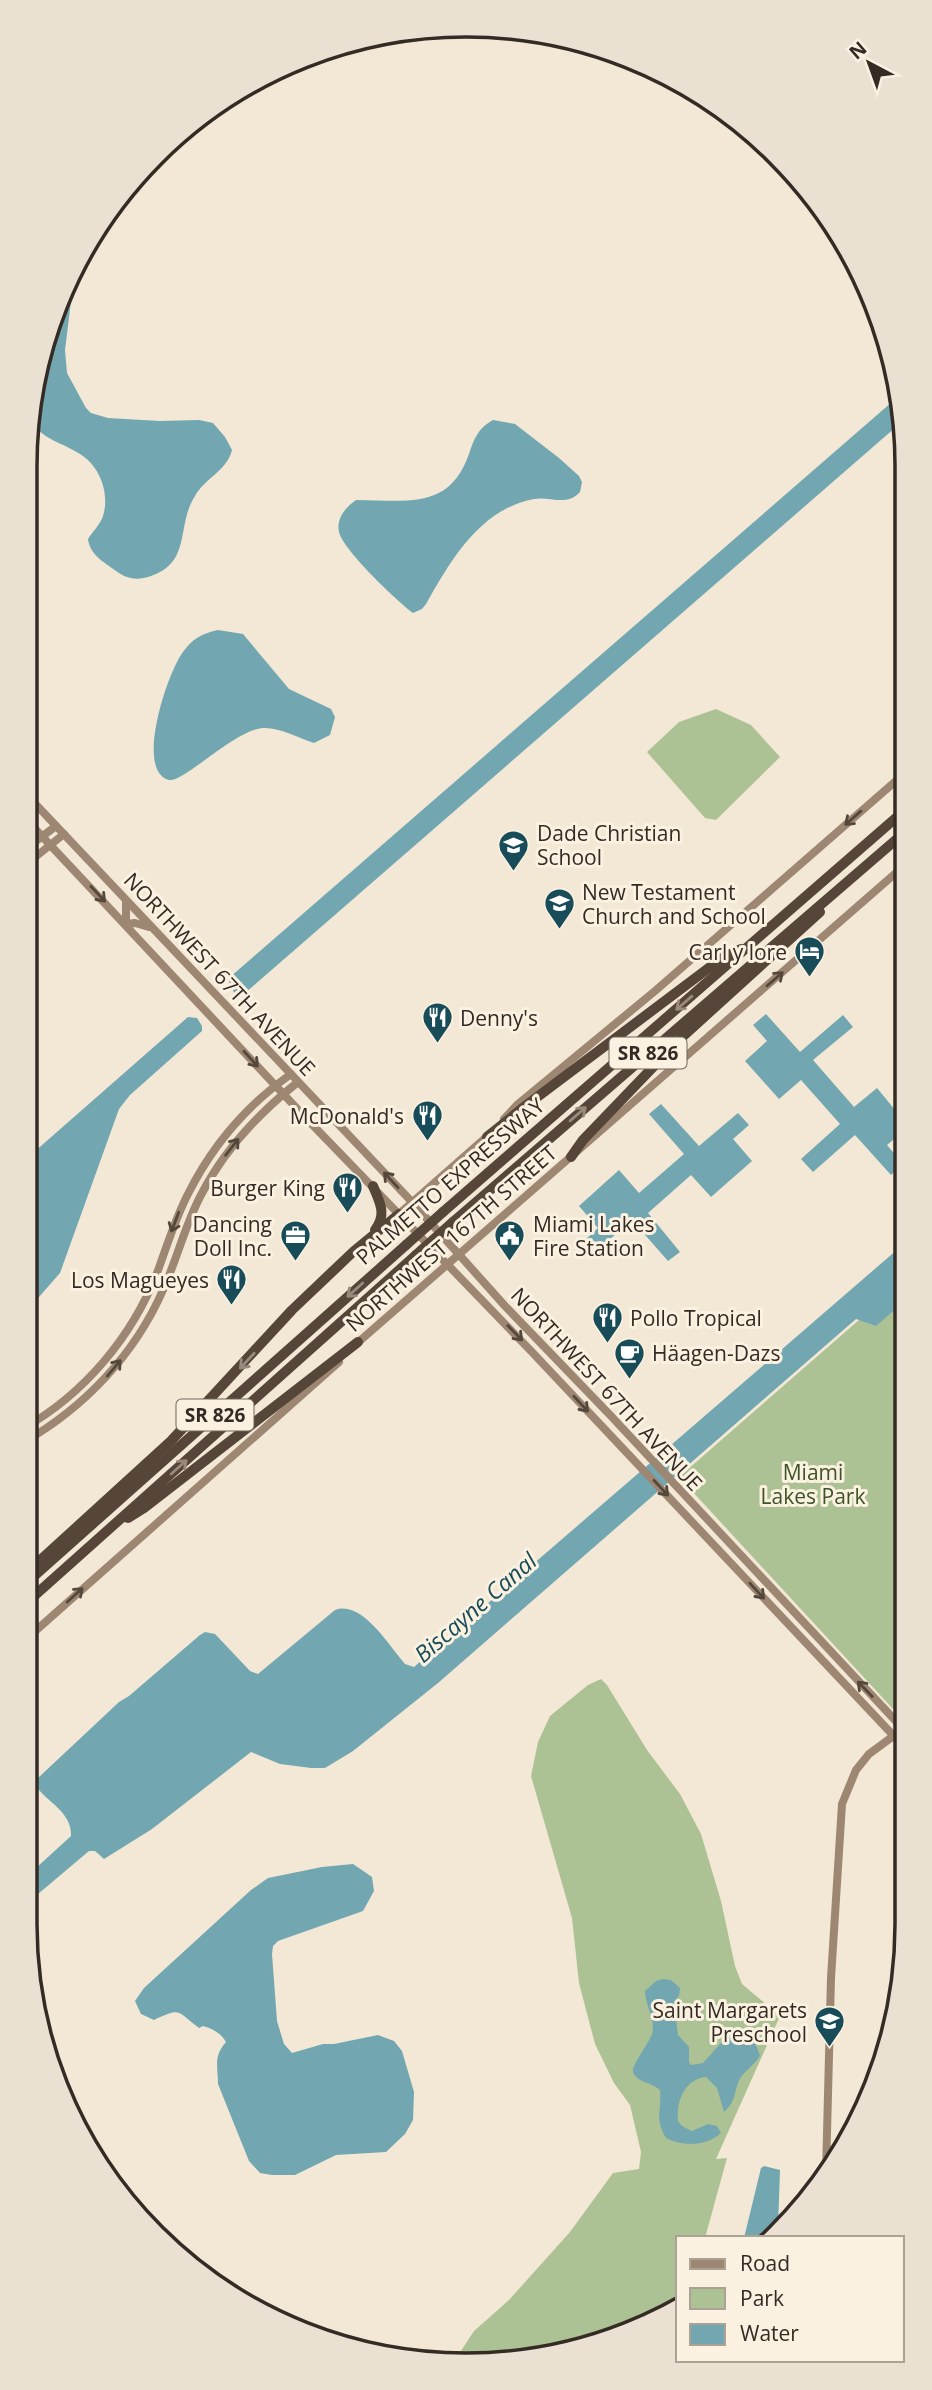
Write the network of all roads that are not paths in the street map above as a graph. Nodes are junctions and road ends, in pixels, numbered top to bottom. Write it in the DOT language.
graph roads {
  1 [pos="895,782"];
  2 [pos="37,806"];
  3 [pos="895,819"];
  4 [pos="55,826"];
  5 [pos="37,830"];
  6 [pos="64,834"];
  7 [pos="42,835"];
  8 [pos="37,839"];
  9 [pos="895,841"];
  10 [pos="51,844"];
  11 [pos="37,855"];
  12 [pos="895,875"];
  13 [pos="845,885"];
  14 [pos="125,899"];
  15 [pos="126,924"];
  16 [pos="152,928"];
  17 [pos="754,942"];
  18 [pos="291,1074"];
  19 [pos="298,1082"];
  20 [pos="276,1085"];
  21 [pos="284,1094"];
  22 [pos="487,1137"];
  23 [pos="571,1157"];
  24 [pos="373,1186"];
  25 [pos="412,1202"];
  26 [pos="399,1214"];
  27 [pos="369,1238"];
  28 [pos="459,1253"];
  29 [pos="446,1264"];
  30 [pos="137,1313"];
  31 [pos="149,1318"];
  32 [pos="358,1342"];
  33 [pos="83,1383"];
  34 [pos="89,1395"];
  35 [pos="611,1416"];
  36 [pos="37,1420"];
  37 [pos="37,1434"];
  38 [pos="614,1439"];
  39 [pos="637,1445"];
  40 [pos="110,1529"];
  41 [pos="37,1563"];
  42 [pos="37,1573"];
  43 [pos="37,1594"];
  44 [pos="37,1630"];
  45 [pos="810,1631"];
  46 [pos="802,1639"];
  47 [pos="895,1718"];
  48 [pos="894,1735"];
  49 [pos="826,2157"];
  1 -- 22 [label="street, one-way"];
  2 -- 4 [label="street, NORTHWEST 67TH AVENUE"];
  3 -- 17 [label="highway, PALMETTO EXPRESSWAY / SR 826"];
  4 -- 6 [label="street, NORTHWEST 67TH AVENUE"];
  4 -- 7 [label="street"];
  5 -- 7 [label="street, NORTHWEST 67TH AVENUE"];
  6 -- 10 [label="street"];
  6 -- 14 [label="street, NORTHWEST 67TH AVENUE"];
  7 -- 8 [label="street"];
  7 -- 10 [label="street, NORTHWEST 67TH AVENUE"];
  9 -- 13 [label="highway, PALMETTO EXPRESSWAY / SR 826"];
  10 -- 11 [label="street"];
  10 -- 15 [label="street, NORTHWEST 67TH AVENUE, one-way"];
  23 -- 12 [label="street, NORTHWEST 167TH STREET, one-way"];
  13 -- 23 [label="highway"];
  40 -- 13 [label="highway, PALMETTO EXPRESSWAY / SR 826, one-way, bridge"];
  14 -- 15 [label="street"];
  14 -- 16 [label="street, NORTHWEST 67TH AVENUE"];
  15 -- 16 [label="street"];
  15 -- 20 [label="street, NORTHWEST 67TH AVENUE, one-way"];
  16 -- 18 [label="street, NORTHWEST 67TH AVENUE"];
  17 -- 22 [label="highway"];
  17 -- 42 [label="highway, PALMETTO EXPRESSWAY / SR 826, one-way, bridge"];
  18 -- 19 [label="street, NORTHWEST 67TH AVENUE"];
  18 -- 20 [label="street"];
  19 -- 21 [label="street"];
  25 -- 19 [label="street, NORTHWEST 67TH AVENUE, one-way"];
  20 -- 21 [label="street, NORTHWEST 67TH AVENUE"];
  20 -- 30 [label="street, one-way"];
  21 -- 24 [label="street, NORTHWEST 67TH AVENUE"];
  31 -- 21 [label="street, one-way"];
  22 -- 25 [label="street"];
  23 -- 28 [label="street, NORTHWEST 167TH STREET"];
  24 -- 26 [label="street, NORTHWEST 67TH AVENUE"];
  24 -- 27 [label="highway"];
  25 -- 26 [label="street"];
  25 -- 28 [label="street, NORTHWEST 67TH AVENUE"];
  26 -- 27 [label="highway"];
  26 -- 29 [label="street, NORTHWEST 67TH AVENUE"];
  27 -- 41 [label="highway, one-way"];
  28 -- 29 [label="street, NORTHWEST 167TH STREET"];
  28 -- 35 [label="street, NORTHWEST 67TH AVENUE"];
  29 -- 32 [label="street, NORTHWEST 167TH STREET"];
  29 -- 38 [label="street, NORTHWEST 67TH AVENUE, one-way"];
  30 -- 31 [label="street"];
  30 -- 33 [label="street"];
  34 -- 31 [label="street, one-way"];
  32 -- 40 [label="highway"];
  44 -- 32 [label="street, NORTHWEST 167TH STREET, one-way"];
  33 -- 34 [label="street"];
  33 -- 36 [label="street"];
  34 -- 37 [label="street"];
  35 -- 38 [label="street"];
  35 -- 39 [label="street, NORTHWEST 67TH AVENUE"];
  38 -- 39 [label="street"];
  38 -- 46 [label="street, NORTHWEST 67TH AVENUE, one-way"];
  39 -- 45 [label="street, NORTHWEST 67TH AVENUE"];
  40 -- 43 [label="highway, PALMETTO EXPRESSWAY / SR 826"];
  45 -- 46 [label="street"];
  47 -- 45 [label="street, NORTHWEST 67TH AVENUE, one-way"];
  46 -- 48 [label="street, NORTHWEST 67TH AVENUE"];
  48 -- 49 [label="street"];
}
